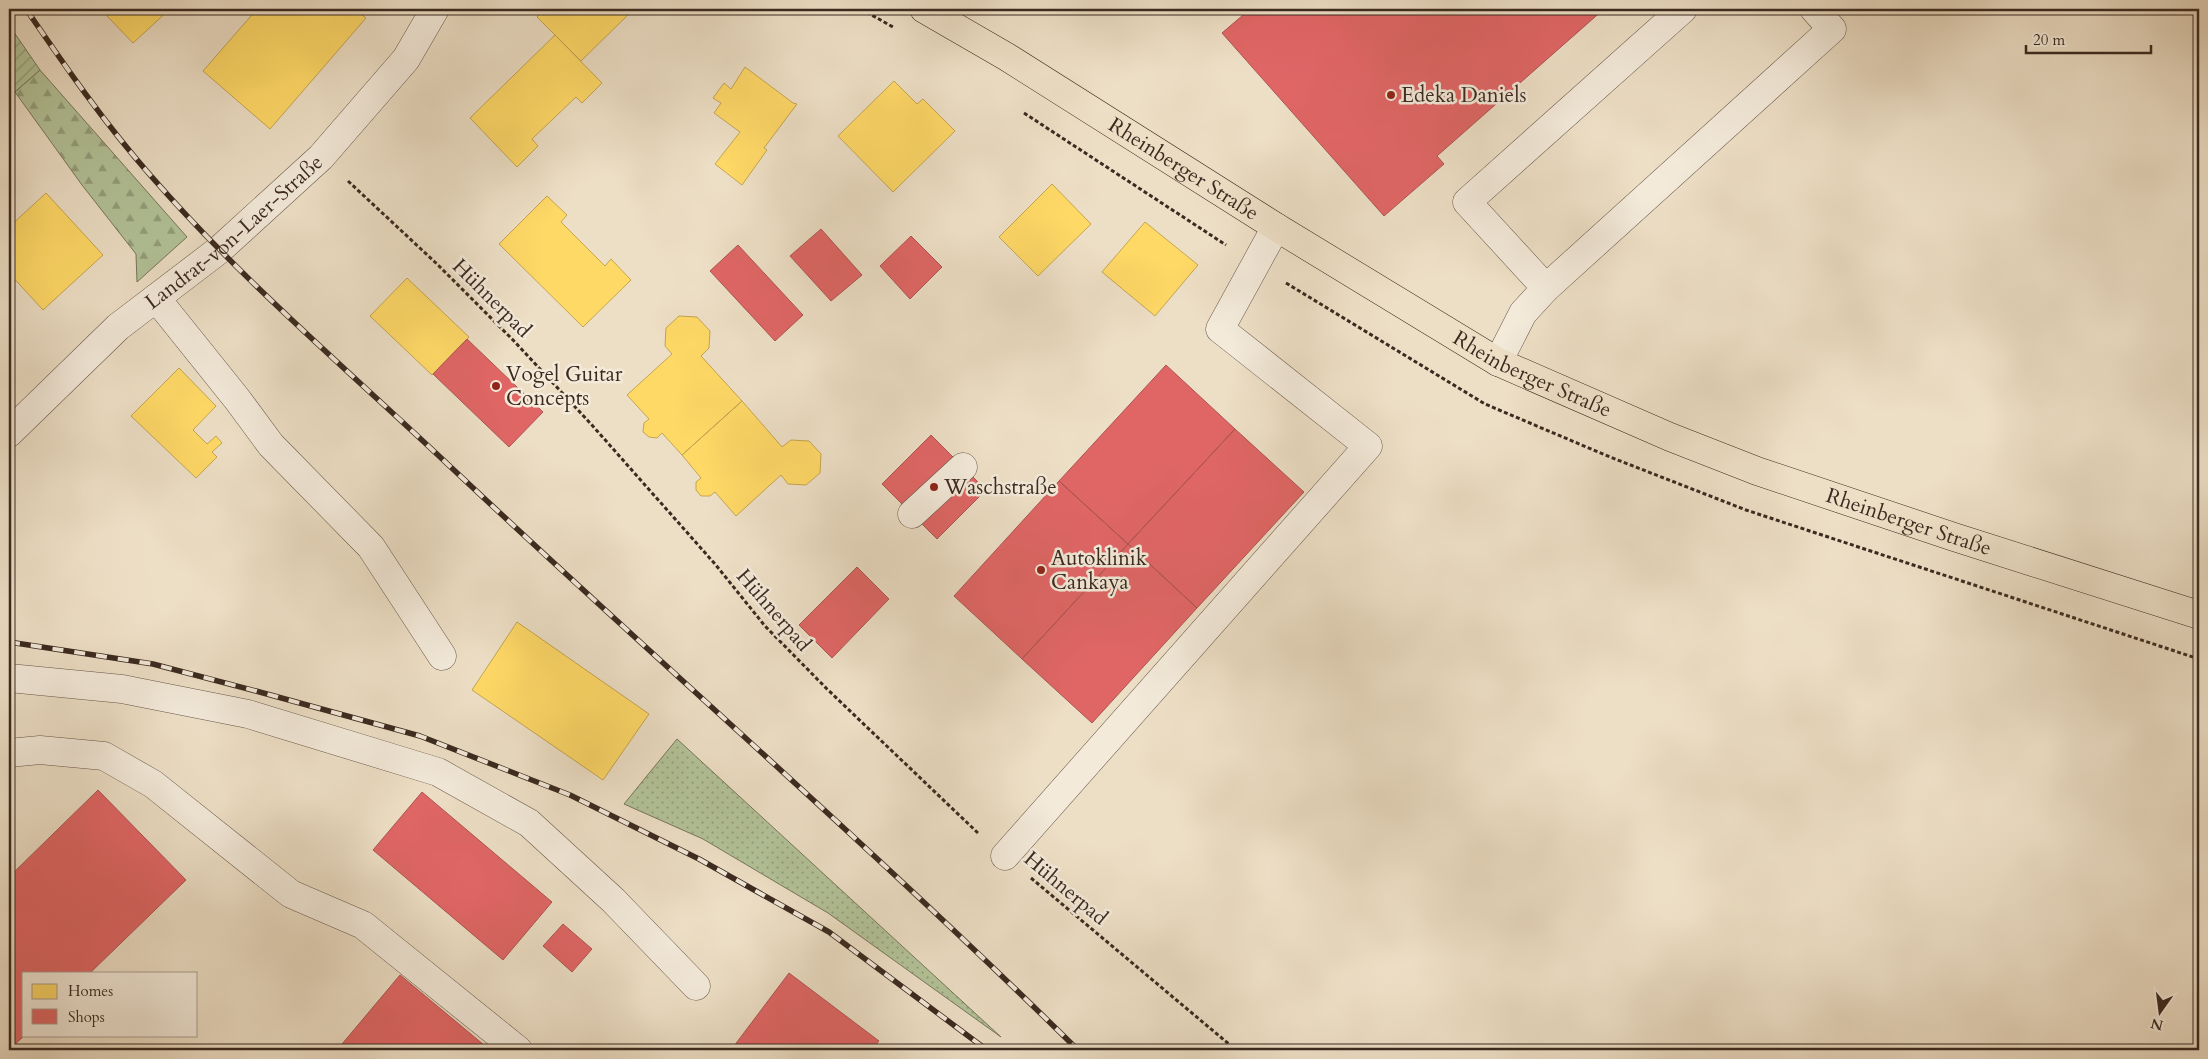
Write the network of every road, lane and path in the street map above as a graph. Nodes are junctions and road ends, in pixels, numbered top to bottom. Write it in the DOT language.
graph roads {
  1 [pos="435,9"];
  2 [pos="924,9"];
  3 [pos="1683,9"];
  4 [pos="1814,9"];
  5 [pos="321,157"];
  6 [pos="1276,227"];
  7 [pos="1546,288"];
  8 [pos="156,298"];
  9 [pos="1498,362"];
  10 [pos="9,433"];
  11 [pos="964,467"];
  12 [pos="912,514"];
  13 [pos="2199,615"];
  14 [pos="442,656"];
  15 [pos="9,678"];
  16 [pos="9,753"];
  17 [pos="1005,856"];
  18 [pos="696,986"];
  19 [pos="518,1050"];
  20 [pos="1236,1050"];
  1 -- 5 [label="street, Landrat-von-Laer-Straße"];
  2 -- 6 [label="main road, Rheinberger Straße"];
  3 -- 7 [label="street"];
  4 -- 7 [label="street"];
  5 -- 8 [label="street, Landrat-von-Laer-Straße"];
  5 -- 17 [label="path, Hühnerpad"];
  6 -- 9 [label="main road, Rheinberger Straße"];
  6 -- 17 [label="street"];
  7 -- 9 [label="street"];
  8 -- 10 [label="street, Landrat-von-Laer-Straße"];
  8 -- 14 [label="street"];
  9 -- 13 [label="main road, Rheinberger Straße"];
  11 -- 12 [label="street"];
  15 -- 18 [label="street"];
  16 -- 19 [label="street"];
  17 -- 20 [label="path, Hühnerpad"];
}
